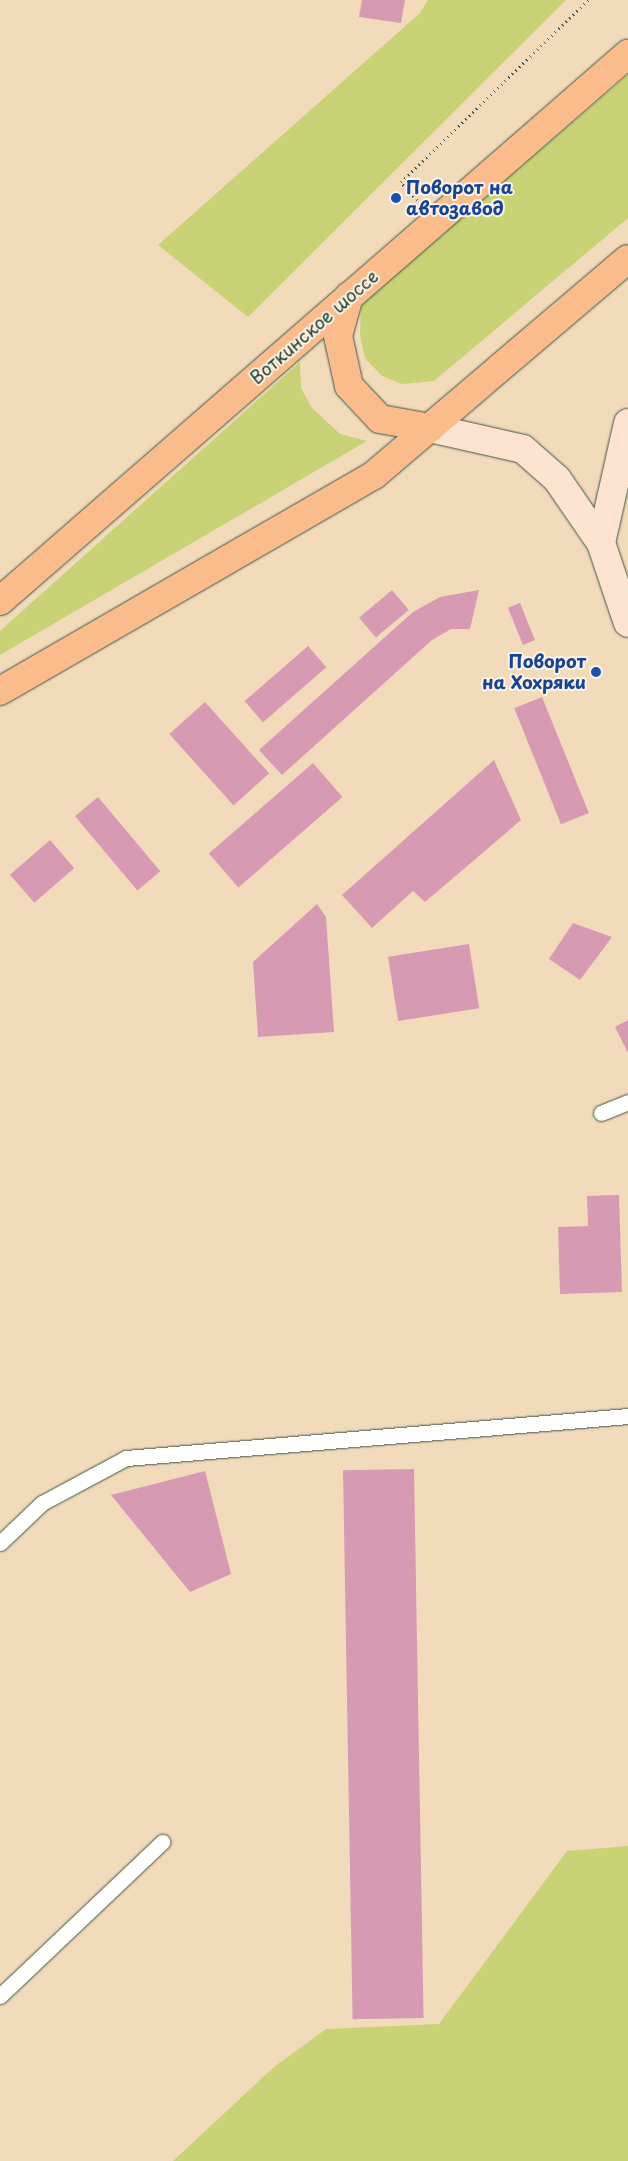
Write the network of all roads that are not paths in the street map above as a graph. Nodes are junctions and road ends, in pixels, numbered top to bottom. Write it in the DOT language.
graph roads {
  1 [pos="628,54"];
  2 [pos="628,259"];
  3 [pos="349,296"];
  4 [pos="628,423"];
  5 [pos="430,428"];
  6 [pos="601,543"];
  7 [pos="0,601"];
  8 [pos="628,623"];
  9 [pos="0,690"];
  10 [pos="628,1102"];
  11 [pos="601,1113"];
  12 [pos="628,1416"];
  13 [pos="0,1543"];
  14 [pos="162,1842"];
  15 [pos="0,1996"];
  1 -- 3 [label="main road, Воткинское шоссе"];
  2 -- 5 [label="main road"];
  3 -- 5 [label="main road"];
  3 -- 7 [label="main road, Воткинское шоссе"];
  4 -- 6 [label="street"];
  5 -- 6 [label="street"];
  5 -- 9 [label="main road"];
  6 -- 8 [label="street"];
  10 -- 11 [label="lane"];
  12 -- 13 [label="lane"];
  14 -- 15 [label="lane"];
}
